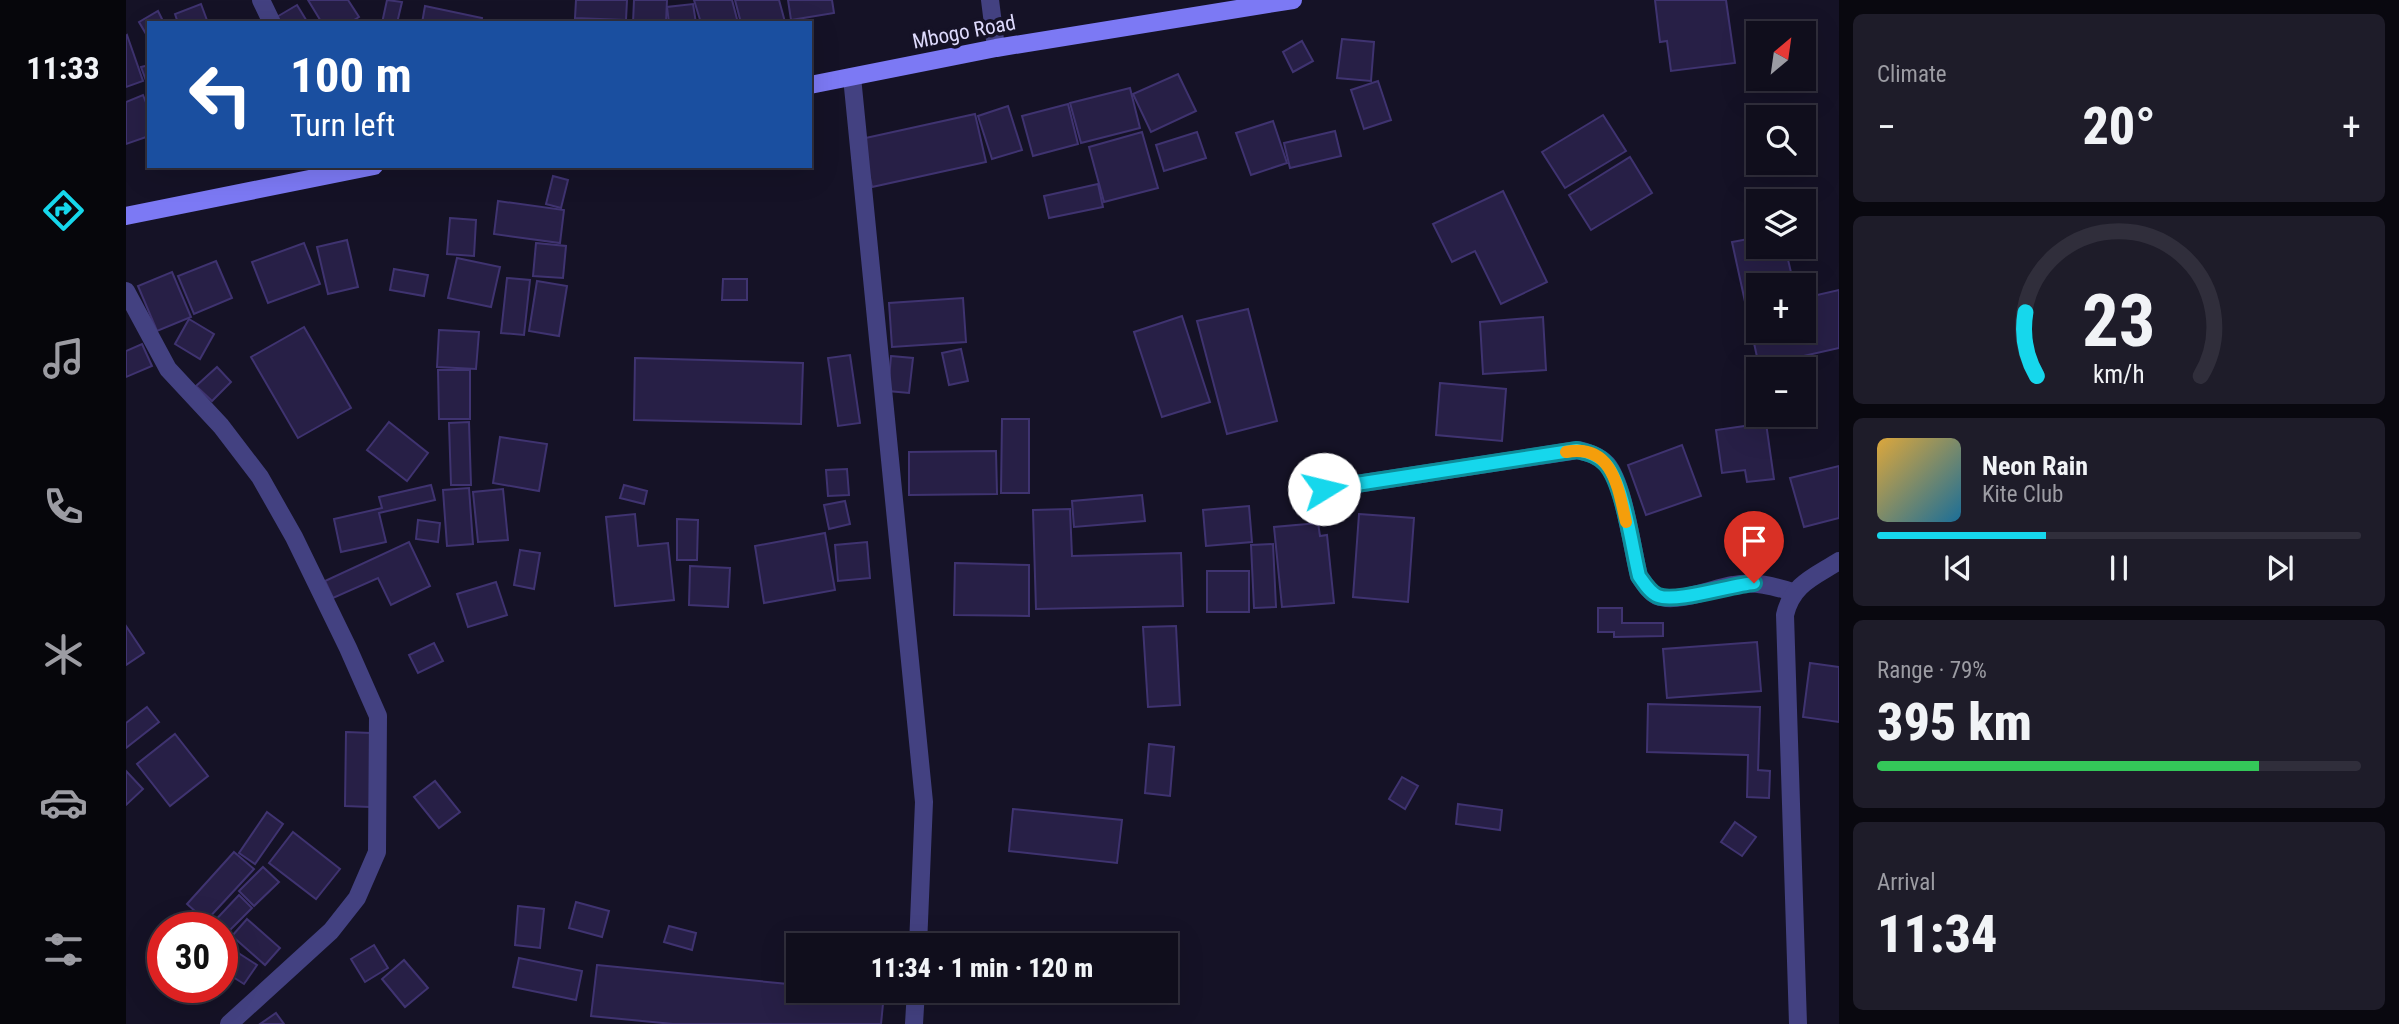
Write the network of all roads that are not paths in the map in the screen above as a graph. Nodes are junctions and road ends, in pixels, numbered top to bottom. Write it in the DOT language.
graph roads {
  1 [pos="261,0"];
  2 [pos="990,0"];
  3 [pos="1292,0"];
  4 [pos="271,21"];
  5 [pos="996,48"];
  6 [pos="852,77"];
  7 [pos="812,85"];
  8 [pos="343,169"];
  9 [pos="126,216"];
  10 [pos="126,291"];
  11 [pos="1298,493"];
  12 [pos="1839,561"];
  13 [pos="1793,592"];
  14 [pos="919,933"];
  15 [pos="915,1003"];
  16 [pos="229,1024"];
  17 [pos="914,1024"];
  18 [pos="1798,1024"];
  1 -- 4 [label="street"];
  2 -- 5 [label="street"];
  3 -- 5 [label="main road, Mbogo Road"];
  5 -- 6 [label="main road, Mbogo Road"];
  6 -- 7 [label="main road, Mbogo Road"];
  6 -- 14 [label="street"];
  8 -- 9 [label="main road"];
  10 -- 16 [label="street"];
  11 -- 13 [label="street"];
  12 -- 13 [label="street"];
  13 -- 18 [label="street"];
  15 -- 17 [label="street"];
}
